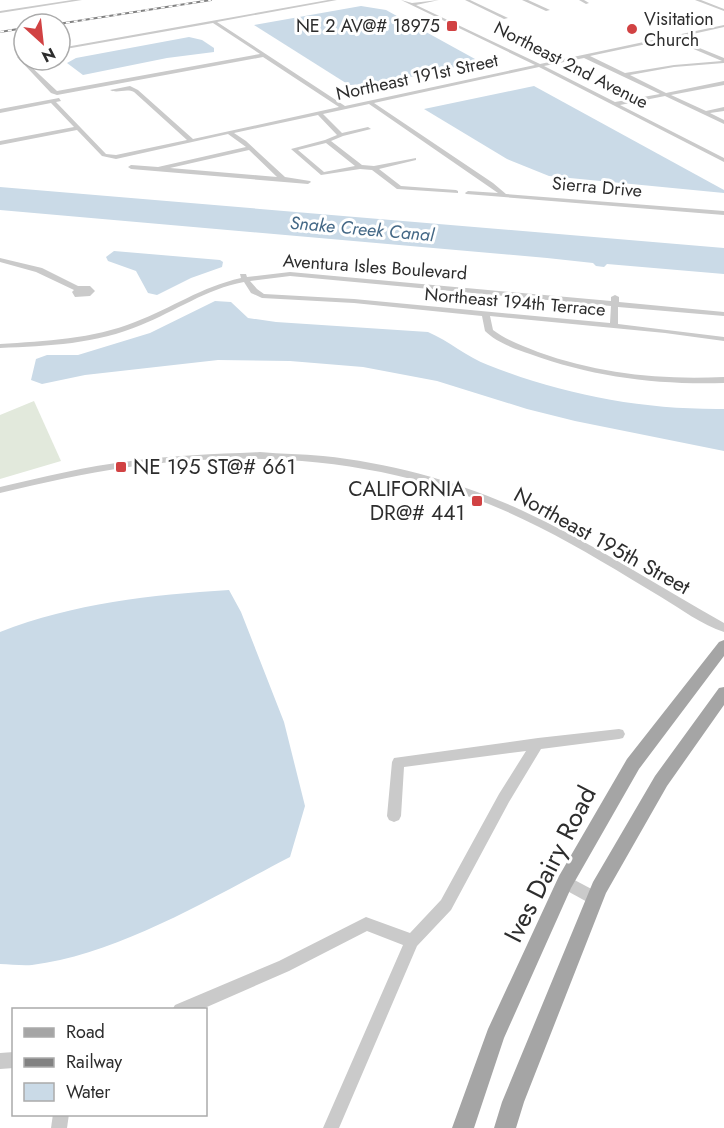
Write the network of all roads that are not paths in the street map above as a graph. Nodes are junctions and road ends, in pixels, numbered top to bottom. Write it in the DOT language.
graph roads {
  1 [pos="80,0"];
  2 [pos="335,0"];
  3 [pos="403,0"];
  4 [pos="436,0"];
  5 [pos="467,0"];
  6 [pos="524,0"];
  7 [pos="581,0"];
  8 [pos="697,0"];
  9 [pos="54,2"];
  10 [pos="587,3"];
  11 [pos="412,4"];
  12 [pos="724,4"];
  13 [pos="714,6"];
  14 [pos="724,9"];
  15 [pos="548,10"];
  16 [pos="0,12"];
  17 [pos="506,18"];
  18 [pos="214,22"];
  19 [pos="724,26"];
  20 [pos="713,29"];
  21 [pos="724,33"];
  22 [pos="671,38"];
  23 [pos="72,47"];
  24 [pos="264,55"];
  25 [pos="584,56"];
  26 [pos="724,61"];
  27 [pos="540,66"];
  28 [pos="34,72"];
  29 [pos="624,75"];
  30 [pos="724,83"];
  31 [pos="106,92"];
  32 [pos="663,93"];
  33 [pos="64,100"];
  34 [pos="52,102"];
  35 [pos="371,103"];
  36 [pos="615,104"];
  37 [pos="344,108"];
  38 [pos="724,109"];
  39 [pos="0,111"];
  40 [pos="705,113"];
  41 [pos="317,114"];
  42 [pos="724,122"];
  43 [pos="77,128"];
  44 [pos="368,129"];
  45 [pos="233,132"];
  46 [pos="341,135"];
  47 [pos="192,141"];
  48 [pos="327,141"];
  49 [pos="0,143"];
  50 [pos="250,148"];
  51 [pos="414,159"];
  52 [pos="724,160"];
  53 [pos="131,167"];
  54 [pos="360,167"];
  55 [pos="374,168"];
  56 [pos="158,169"];
  57 [pos="283,179"];
  58 [pos="308,182"];
  59 [pos="456,192"];
  60 [pos="468,193"];
  61 [pos="503,194"];
  62 [pos="724,213"];
  63 [pos="0,260"];
  64 [pos="243,277"];
  65 [pos="78,289"];
  66 [pos="615,299"];
  67 [pos="724,308"];
  68 [pos="486,314"];
  69 [pos="724,314"];
  70 [pos="614,326"];
  71 [pos="724,339"];
  72 [pos="0,340"];
  73 [pos="0,346"];
  74 [pos="724,380"];
  75 [pos="0,490"];
  76 [pos="724,628"];
  77 [pos="724,646"];
  78 [pos="724,693"];
  79 [pos="619,734"];
  80 [pos="538,743"];
  81 [pos="394,816"];
  82 [pos="565,882"];
  83 [pos="596,899"];
  84 [pos="412,941"];
  85 [pos="185,1008"];
  86 [pos="332,1128"];
  87 [pos="464,1128"];
  88 [pos="505,1128"];
  1 -- 9 [label="street"];
  2 -- 18 [label="street"];
  3 -- 11 [label="street, Northeast 2nd Avenue"];
  4 -- 11 [label="street"];
  5 -- 17 [label="street"];
  6 -- 15 [label="street"];
  7 -- 10 [label="street"];
  8 -- 13 [label="street"];
  9 -- 16 [label="street"];
  11 -- 27 [label="street, Northeast 2nd Avenue"];
  12 -- 13 [label="street"];
  13 -- 14 [label="street"];
  18 -- 23 [label="street"];
  18 -- 24 [label="street"];
  19 -- 20 [label="street, Northeast 191st Street"];
  20 -- 21 [label="street"];
  20 -- 22 [label="street, Northeast 191st Street"];
  22 -- 25 [label="street, Northeast 191st Street"];
  22 -- 26 [label="street"];
  24 -- 28 [label="street"];
  24 -- 37 [label="street"];
  25 -- 27 [label="street, Northeast 191st Street"];
  25 -- 29 [label="street"];
  26 -- 29 [label="street"];
  27 -- 35 [label="street, Northeast 191st Street"];
  27 -- 36 [label="street, Northeast 2nd Avenue"];
  29 -- 32 [label="street"];
  30 -- 32 [label="street"];
  31 -- 47 [label="street"];
  32 -- 36 [label="street"];
  32 -- 40 [label="street"];
  33 -- 34 [label="street"];
  34 -- 39 [label="street"];
  34 -- 43 [label="street"];
  35 -- 37 [label="street, Northeast 191st Street"];
  35 -- 61 [label="street"];
  36 -- 52 [label="street, Northeast 2nd Avenue"];
  37 -- 41 [label="street, Northeast 191st Street"];
  38 -- 40 [label="street"];
  40 -- 42 [label="street"];
  41 -- 45 [label="street, Northeast 191st Street"];
  41 -- 46 [label="street"];
  43 -- 47 [label="street, Northeast 191st Street"];
  43 -- 49 [label="street"];
  44 -- 46 [label="street"];
  45 -- 47 [label="street, Northeast 191st Street"];
  45 -- 50 [label="street"];
  46 -- 48 [label="street"];
  48 -- 54 [label="street"];
  48 -- 54 [label="street"];
  50 -- 56 [label="street"];
  50 -- 57 [label="street"];
  51 -- 55 [label="street"];
  53 -- 56 [label="street"];
  54 -- 55 [label="street"];
  55 -- 59 [label="street"];
  56 -- 57 [label="street"];
  57 -- 58 [label="street"];
  60 -- 61 [label="street, Sierra Drive"];
  61 -- 62 [label="street, Sierra Drive"];
  63 -- 65 [label="street"];
  64 -- 66 [label="street, Aventura Isles Boulevard"];
  64 -- 68 [label="street, Northeast 194th Terrace"];
  64 -- 72 [label="street, Aventura Isles Boulevard"];
  64 -- 73 [label="street, Aventura Isles Boulevard"];
  66 -- 67 [label="street, Aventura Isles Boulevard"];
  66 -- 69 [label="street, Aventura Isles Boulevard"];
  66 -- 70 [label="street"];
  68 -- 70 [label="street, Northeast 194th Terrace"];
  68 -- 74 [label="street"];
  70 -- 71 [label="street, Northeast 194th Terrace"];
  75 -- 76 [label="street, Northeast 195th Street"];
  77 -- 82 [label="main road, Ives Dairy Road"];
  78 -- 83 [label="main road"];
  79 -- 80 [label="street"];
  80 -- 81 [label="street"];
  80 -- 84 [label="street"];
  82 -- 83 [label="street"];
  82 -- 87 [label="main road, Ives Dairy Road"];
  83 -- 88 [label="main road"];
  84 -- 85 [label="street"];
  84 -- 86 [label="street"];
}
